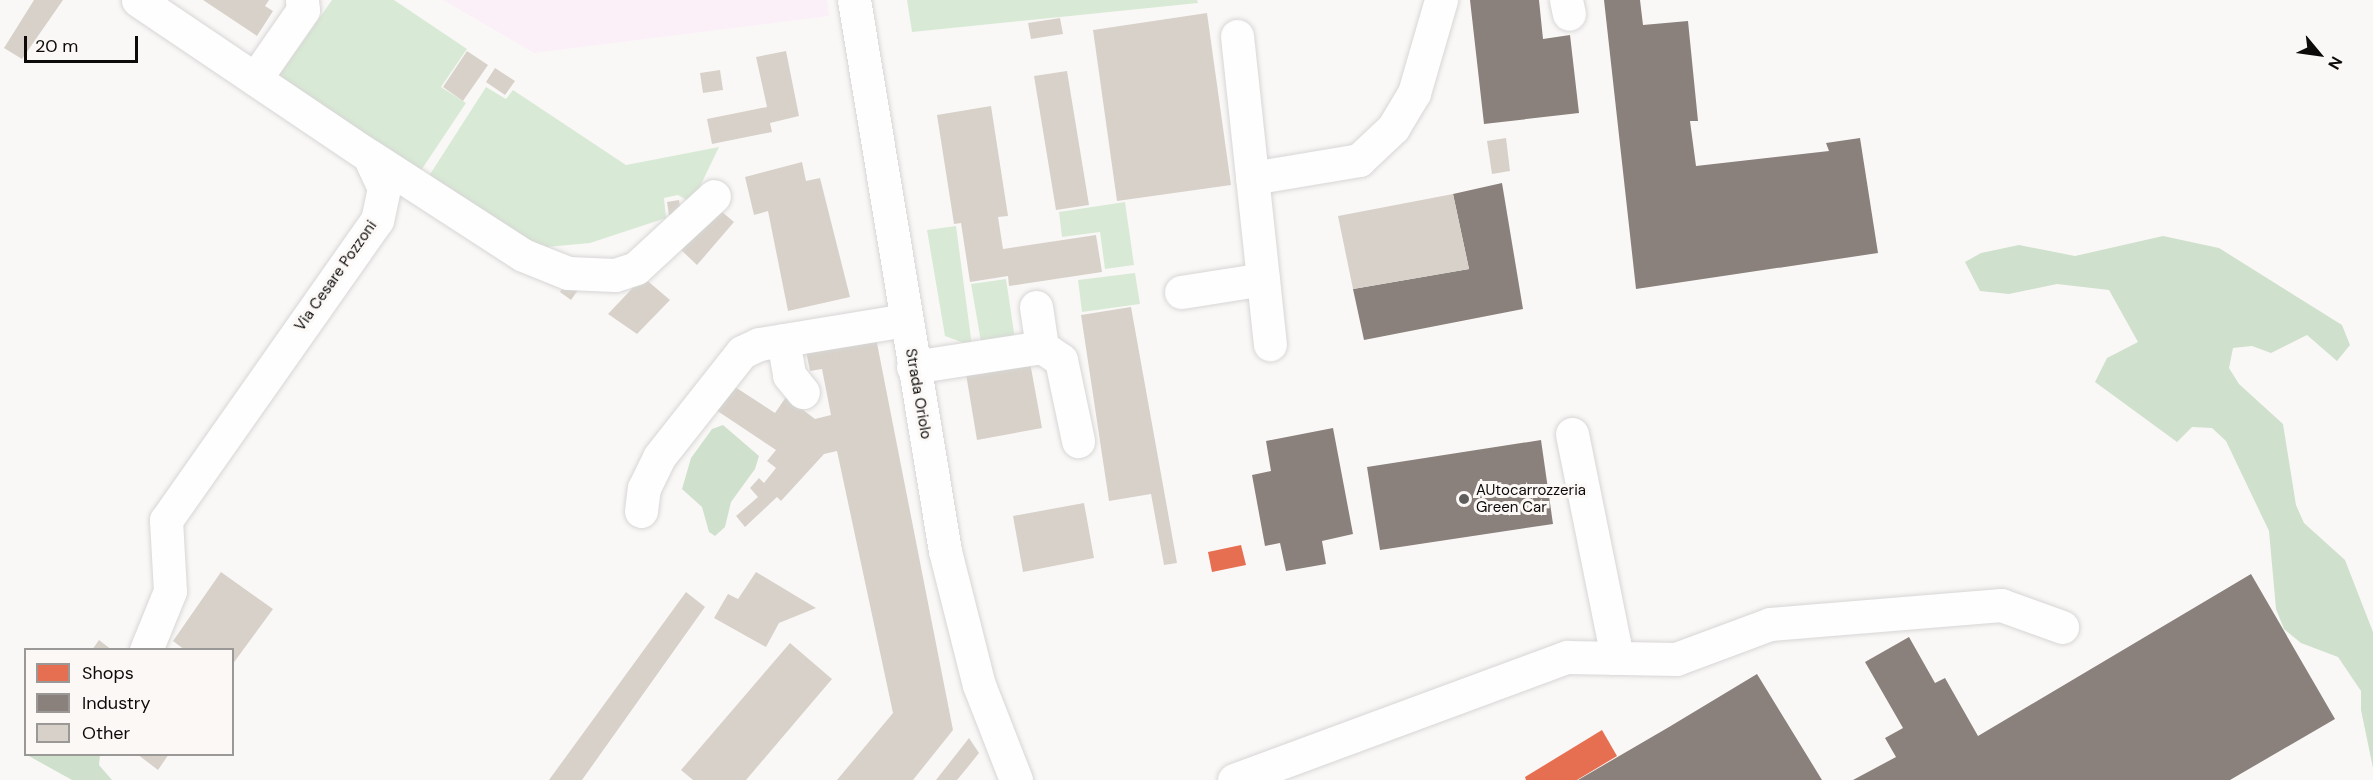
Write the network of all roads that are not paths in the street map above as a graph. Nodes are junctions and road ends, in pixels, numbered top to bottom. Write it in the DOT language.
graph roads {
  1 [pos="302,0"];
  2 [pos="854,0"];
  3 [pos="1441,0"];
  4 [pos="148,3"];
  5 [pos="1237,36"];
  6 [pos="255,79"];
  7 [pos="369,156"];
  8 [pos="1252,178"];
  9 [pos="714,196"];
  10 [pos="1263,279"];
  11 [pos="1181,292"];
  12 [pos="1036,307"];
  13 [pos="906,320"];
  14 [pos="783,340"];
  15 [pos="1270,344"];
  16 [pos="1042,347"];
  17 [pos="913,367"];
  18 [pos="803,392"];
  19 [pos="1572,434"];
  20 [pos="1078,441"];
  21 [pos="641,511"];
  22 [pos="2062,627"];
  23 [pos="147,648"];
  24 [pos="1613,658"];
  25 [pos="1016,780"];
  26 [pos="1234,780"];
  1 -- 6 [label="street"];
  2 -- 13 [label="street, Strada Oriolo"];
  3 -- 8 [label="street"];
  4 -- 6 [label="street"];
  5 -- 8 [label="street"];
  6 -- 7 [label="street"];
  7 -- 9 [label="street"];
  7 -- 23 [label="street, Via Cesare Pozzoni"];
  8 -- 10 [label="street"];
  10 -- 11 [label="street"];
  10 -- 15 [label="street"];
  12 -- 16 [label="street"];
  13 -- 14 [label="street"];
  13 -- 17 [label="street, Strada Oriolo"];
  14 -- 18 [label="street"];
  14 -- 21 [label="street"];
  16 -- 17 [label="street"];
  16 -- 20 [label="street"];
  17 -- 25 [label="street, Strada Oriolo"];
  19 -- 24 [label="street"];
  22 -- 24 [label="street"];
  24 -- 26 [label="street"];
}
